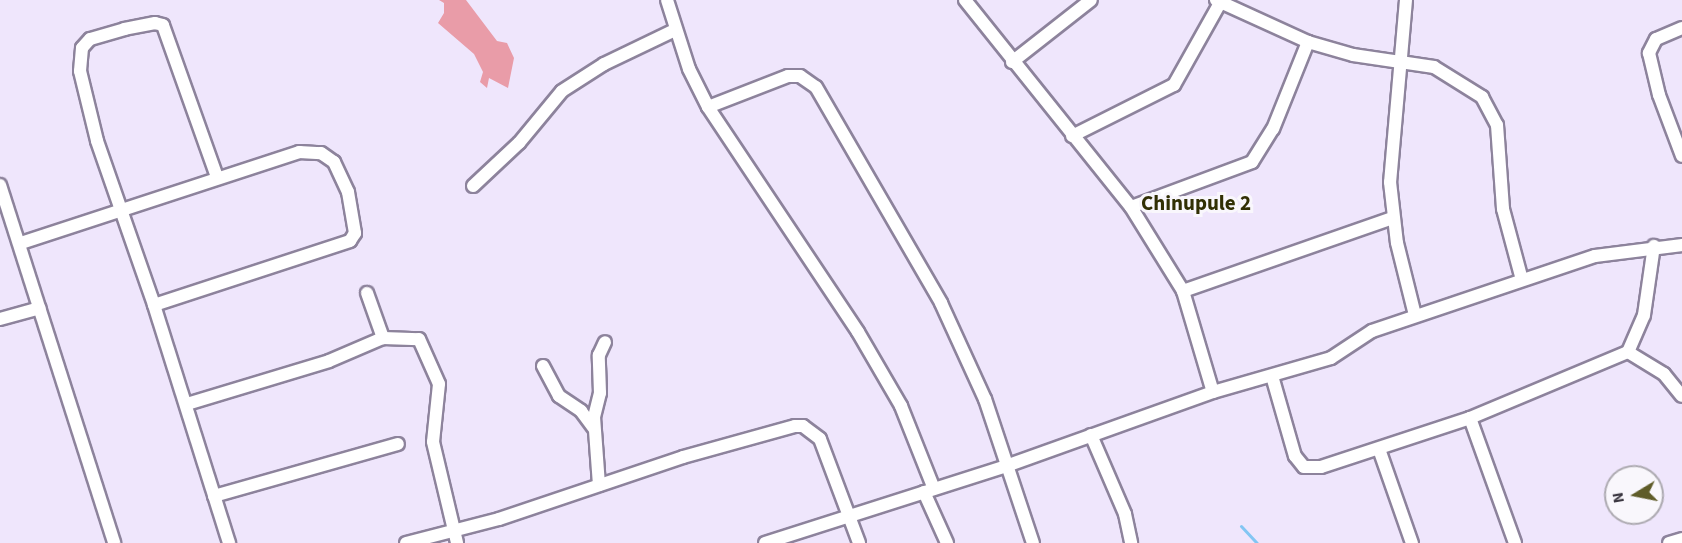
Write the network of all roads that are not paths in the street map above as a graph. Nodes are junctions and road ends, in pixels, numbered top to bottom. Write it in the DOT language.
graph roads {
  1 [pos="667,0"];
  2 [pos="965,0"];
  3 [pos="1091,0"];
  4 [pos="1406,0"];
  5 [pos="1218,2"];
  6 [pos="1682,28"];
  7 [pos="675,30"];
  8 [pos="1308,42"];
  9 [pos="1012,62"];
  10 [pos="1397,63"];
  11 [pos="708,107"];
  12 [pos="1072,136"];
  13 [pos="1682,156"];
  14 [pos="217,177"];
  15 [pos="0,185"];
  16 [pos="473,186"];
  17 [pos="1131,207"];
  18 [pos="121,211"];
  19 [pos="1393,218"];
  20 [pos="21,243"];
  21 [pos="1682,244"];
  22 [pos="1654,246"];
  23 [pos="1521,280"];
  24 [pos="1183,291"];
  25 [pos="367,293"];
  26 [pos="154,305"];
  27 [pos="40,308"];
  28 [pos="1415,315"];
  29 [pos="0,319"];
  30 [pos="383,338"];
  31 [pos="605,342"];
  32 [pos="1628,352"];
  33 [pos="543,366"];
  34 [pos="1272,376"];
  35 [pos="1213,392"];
  36 [pos="1682,396"];
  37 [pos="187,404"];
  38 [pos="1470,418"];
  39 [pos="594,428"];
  40 [pos="1091,435"];
  41 [pos="398,444"];
  42 [pos="1378,448"];
  43 [pos="1009,465"];
  44 [pos="599,484"];
  45 [pos="929,491"];
  46 [pos="214,496"];
  47 [pos="850,516"];
  48 [pos="455,538"];
  49 [pos="1682,539"];
  50 [pos="114,543"];
  51 [pos="229,543"];
  52 [pos="406,543"];
  53 [pos="765,543"];
  54 [pos="859,543"];
  55 [pos="947,543"];
  56 [pos="1033,543"];
  57 [pos="1131,543"];
  58 [pos="1412,543"];
  59 [pos="1515,543"];
  60 [pos="1669,543"];
  1 -- 7 [label="street"];
  2 -- 9 [label="street"];
  3 -- 9 [label="street"];
  4 -- 10 [label="street"];
  5 -- 8 [label="street"];
  5 -- 12 [label="street"];
  6 -- 13 [label="street"];
  7 -- 11 [label="street"];
  7 -- 16 [label="street"];
  8 -- 10 [label="street"];
  8 -- 17 [label="street"];
  9 -- 12 [label="street"];
  10 -- 19 [label="street"];
  10 -- 23 [label="street"];
  11 -- 43 [label="street"];
  11 -- 45 [label="street"];
  12 -- 17 [label="street"];
  14 -- 18 [label="street"];
  14 -- 18 [label="street"];
  14 -- 26 [label="street"];
  15 -- 20 [label="street"];
  17 -- 24 [label="street"];
  18 -- 20 [label="street"];
  18 -- 26 [label="street"];
  19 -- 24 [label="street"];
  19 -- 28 [label="street"];
  20 -- 27 [label="street"];
  21 -- 22 [label="street"];
  22 -- 23 [label="street"];
  22 -- 32 [label="street"];
  23 -- 28 [label="street"];
  24 -- 35 [label="street"];
  25 -- 30 [label="street"];
  26 -- 37 [label="street"];
  27 -- 29 [label="street"];
  27 -- 50 [label="street"];
  28 -- 34 [label="street"];
  30 -- 37 [label="street"];
  30 -- 48 [label="street"];
  31 -- 39 [label="street"];
  32 -- 36 [label="street"];
  32 -- 38 [label="street"];
  33 -- 39 [label="street"];
  34 -- 35 [label="street"];
  34 -- 42 [label="street"];
  35 -- 40 [label="street"];
  37 -- 46 [label="street"];
  38 -- 42 [label="street"];
  38 -- 59 [label="street"];
  39 -- 44 [label="street"];
  40 -- 43 [label="street"];
  40 -- 57 [label="street"];
  41 -- 46 [label="street"];
  42 -- 58 [label="street"];
  43 -- 45 [label="street"];
  43 -- 56 [label="street"];
  44 -- 47 [label="street"];
  44 -- 48 [label="street"];
  45 -- 47 [label="street"];
  45 -- 55 [label="street"];
  46 -- 51 [label="street"];
  47 -- 53 [label="street"];
  47 -- 54 [label="street"];
  48 -- 52 [label="street"];
  49 -- 60 [label="street"];
}
